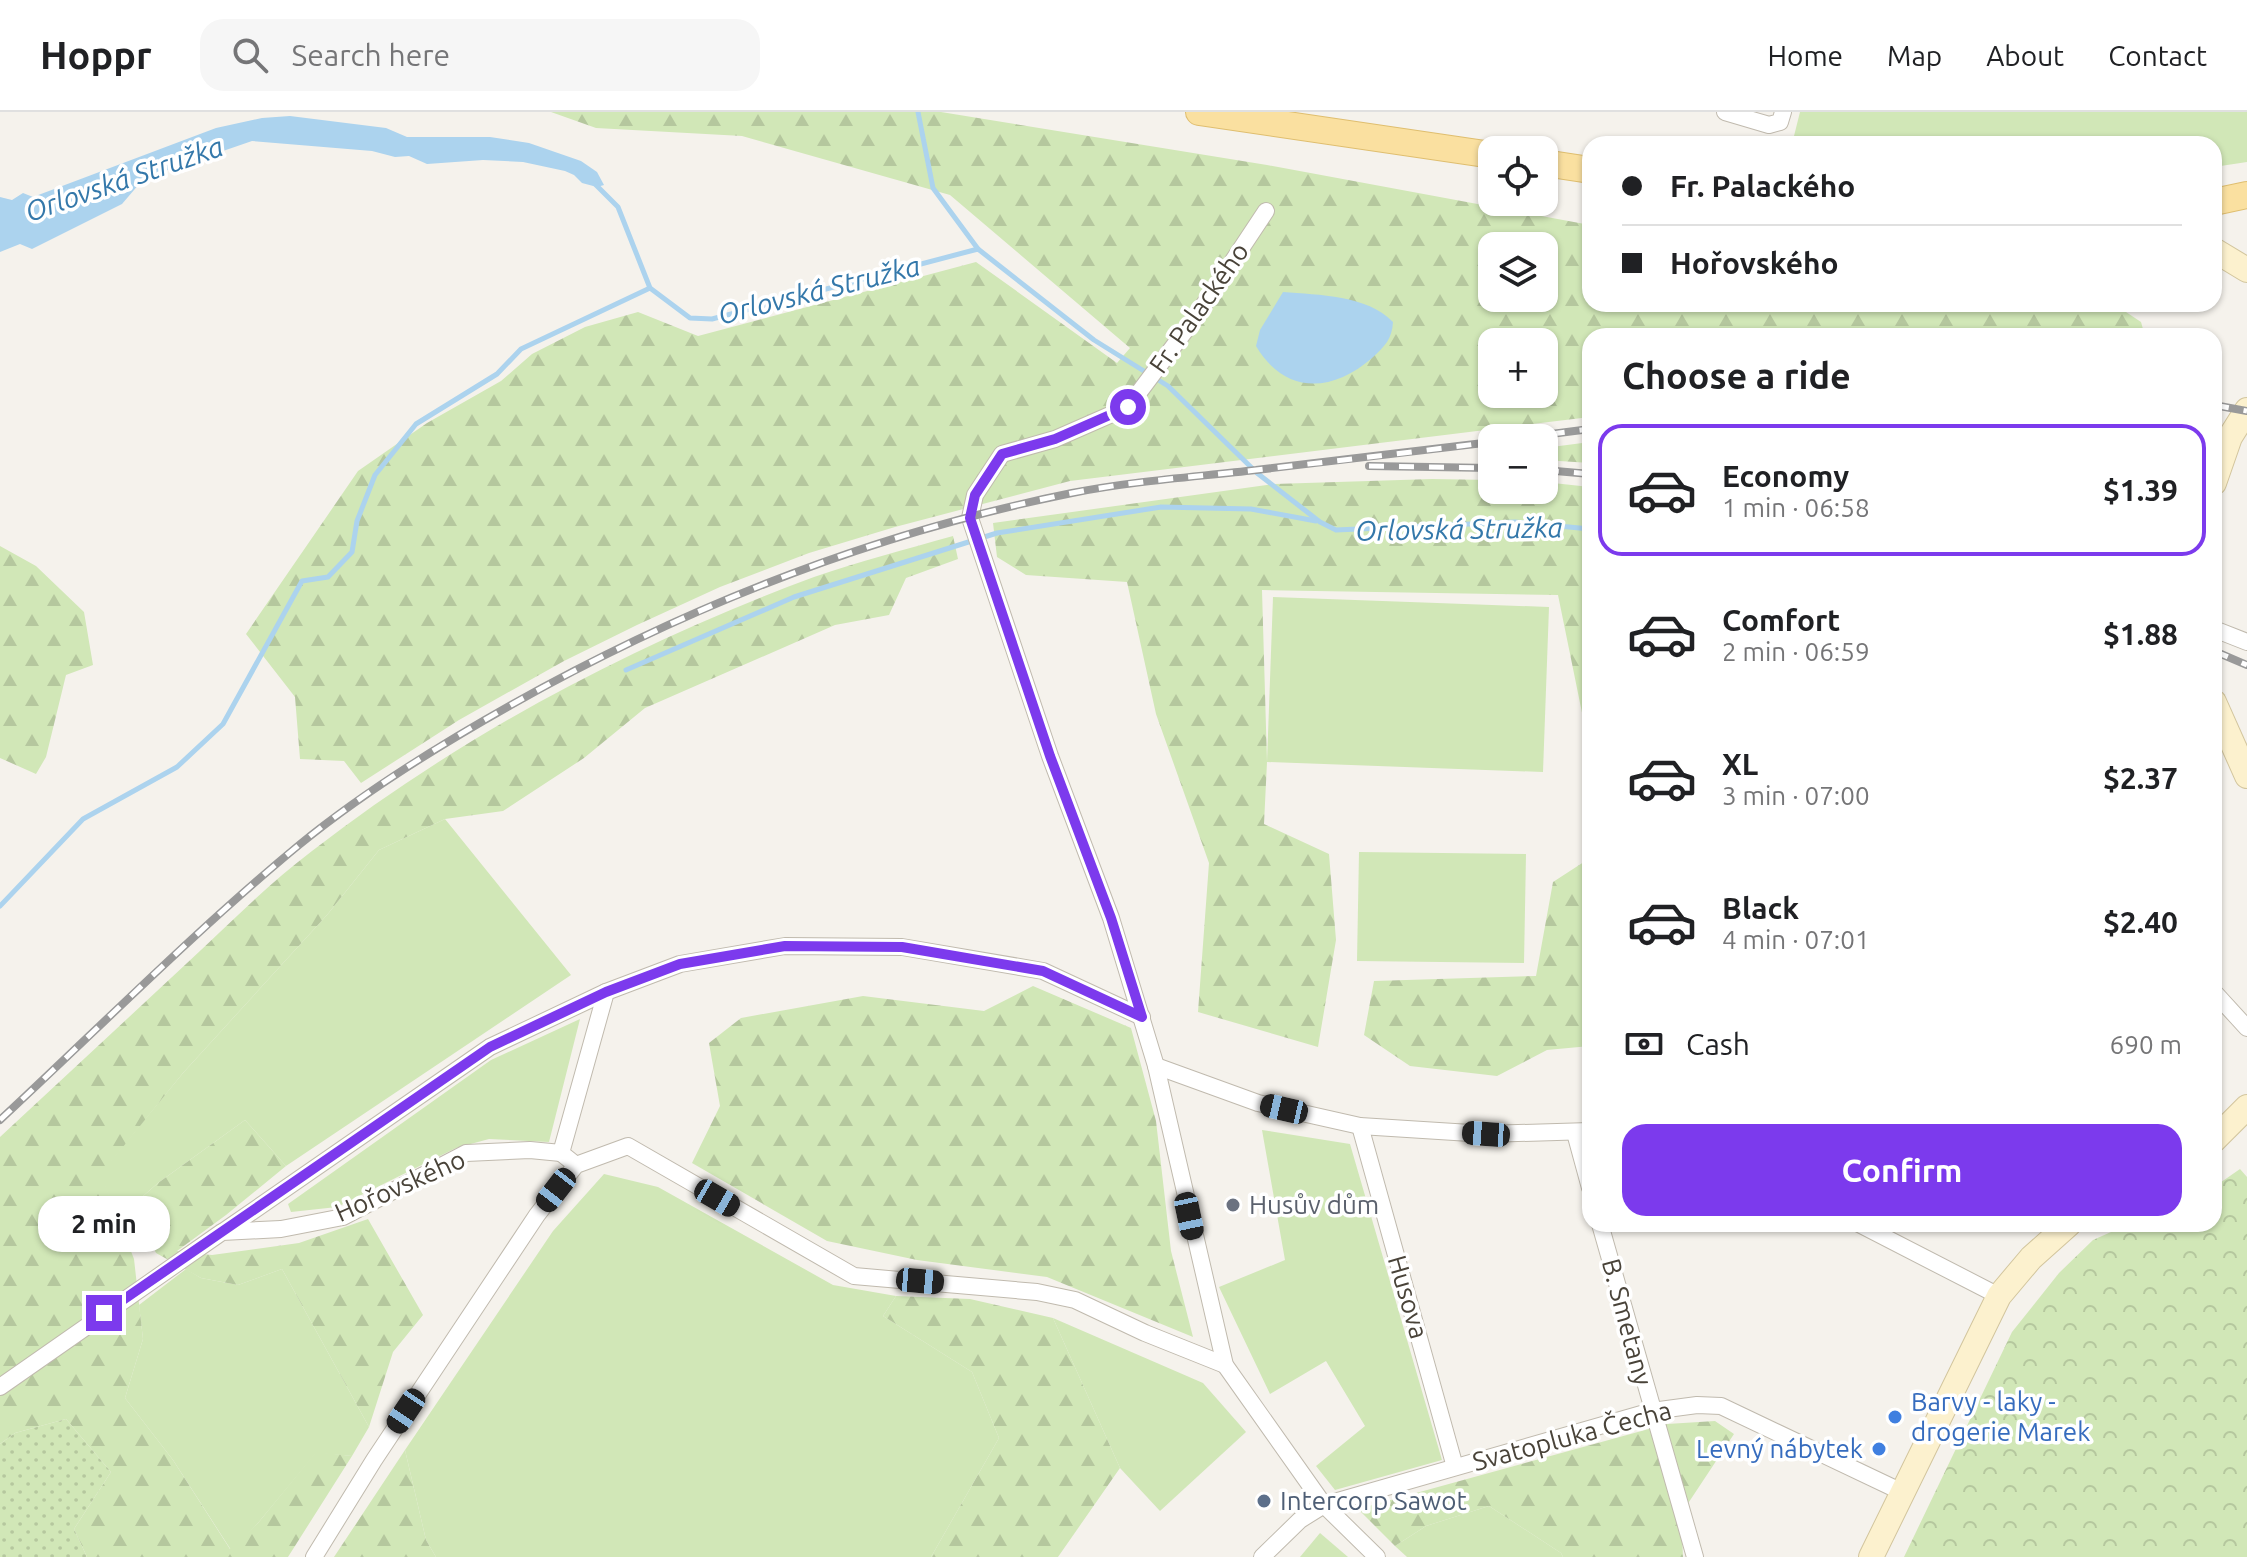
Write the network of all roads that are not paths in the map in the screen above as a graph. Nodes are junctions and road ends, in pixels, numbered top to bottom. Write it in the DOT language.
graph roads {
  1 [pos="1199,112"];
  2 [pos="1725,112"];
  3 [pos="1782,117"];
  4 [pos="1478,153"];
  5 [pos="1558,165"];
  6 [pos="1582,169"];
  7 [pos="2247,195"];
  8 [pos="2222,200"];
  9 [pos="1266,211"];
  10 [pos="2222,255"];
  11 [pos="2247,270"];
  12 [pos="2247,410"];
  13 [pos="2222,460"];
  14 [pos="2222,632"];
  15 [pos="2247,642"];
  16 [pos="2222,729"];
  17 [pos="2247,776"];
  18 [pos="606,992"];
  19 [pos="2222,1001"];
  20 [pos="1142,1017"];
  21 [pos="2247,1028"];
  22 [pos="1156,1066"];
  23 [pos="2247,1107"];
  24 [pos="1360,1126"];
  25 [pos="1582,1132"];
  26 [pos="2222,1132"];
  27 [pos="561,1153"];
  28 [pos="576,1165"];
  29 [pos="222,1232"];
  30 [pos="1602,1232"];
  31 [pos="1875,1232"];
  32 [pos="2060,1232"];
  33 [pos="1999,1296"];
  34 [pos="1225,1365"];
  35 [pos="0,1387"];
  36 [pos="1652,1411"];
  37 [pos="1455,1467"];
  38 [pos="1902,1492"];
  39 [pos="1324,1505"];
  40 [pos="314,1557"];
  41 [pos="1262,1557"];
  42 [pos="1377,1557"];
  43 [pos="1695,1557"];
  44 [pos="1871,1557"];
  1 -- 4 [label="main road"];
  2 -- 3 [label="street"];
  5 -- 6 [label="main road"];
  7 -- 8 [label="main road"];
  9 -- 20 [label="street, Fr. Palackého"];
  10 -- 11 [label="street"];
  12 -- 13 [label="street"];
  14 -- 15 [label="street"];
  16 -- 17 [label="street"];
  18 -- 20 [label="street"];
  18 -- 27 [label="street"];
  18 -- 29 [label="street"];
  19 -- 21 [label="street"];
  20 -- 22 [label="street, Fr. Palackého"];
  22 -- 24 [label="street"];
  22 -- 34 [label="street, Fr. Palackého"];
  23 -- 26 [label="street"];
  24 -- 25 [label="street"];
  24 -- 37 [label="street, Husova"];
  27 -- 28 [label="street"];
  27 -- 29 [label="street, Hořovského"];
  28 -- 34 [label="street"];
  28 -- 40 [label="street"];
  29 -- 35 [label="street"];
  30 -- 36 [label="street, B. Smetany"];
  31 -- 33 [label="street"];
  32 -- 33 [label="street"];
  33 -- 38 [label="street"];
  34 -- 39 [label="street, Fr. Palackého"];
  36 -- 37 [label="street, Svatopluka Čecha"];
  36 -- 38 [label="street, Svatopluka Čecha"];
  36 -- 43 [label="street, B. Smetany"];
  37 -- 39 [label="street, Svatopluka Čecha"];
  38 -- 44 [label="street"];
  39 -- 41 [label="street, Svatopluka Čecha"];
  39 -- 42 [label="street, Fr. Palackého"];
}
